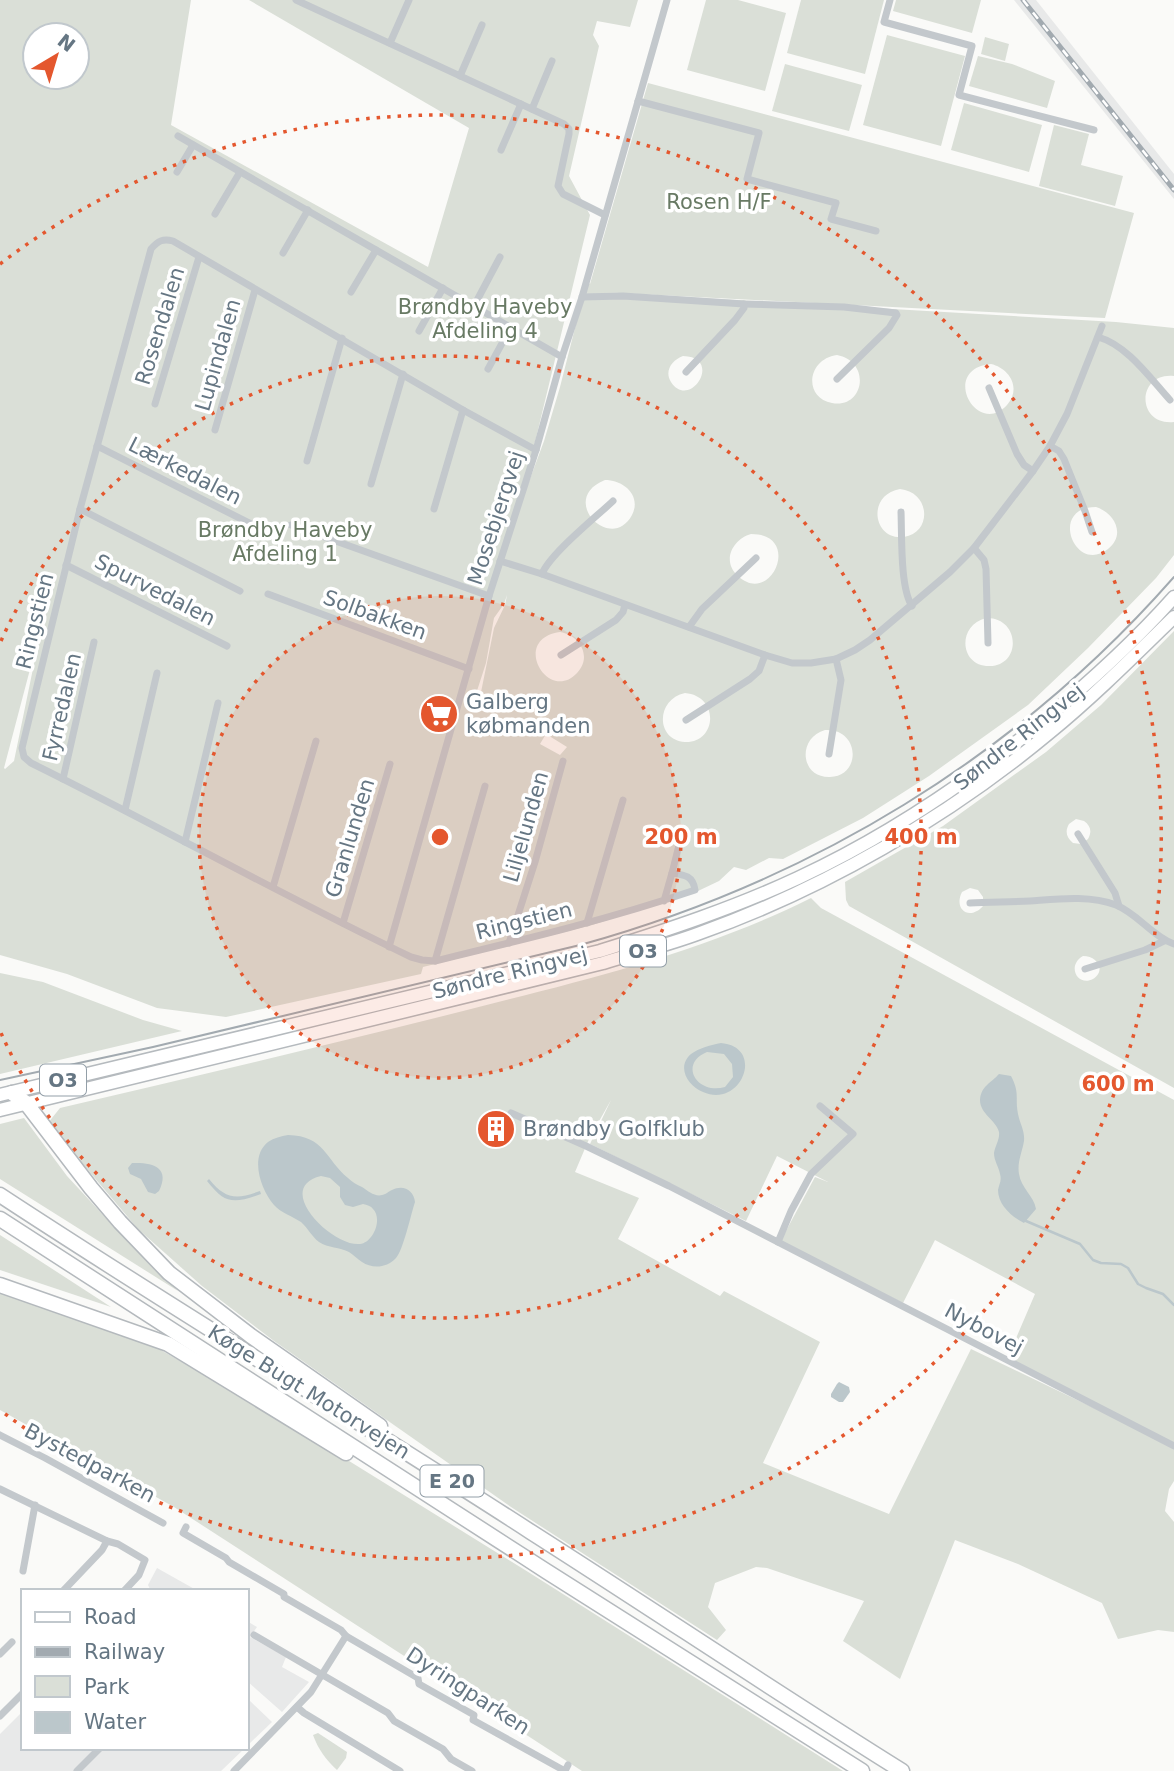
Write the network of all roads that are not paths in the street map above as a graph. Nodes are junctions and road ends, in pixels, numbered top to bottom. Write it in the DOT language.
graph roads {
  1 [pos="296,0"];
  2 [pos="323,0"];
  3 [pos="409,0"];
  4 [pos="667,0"];
  5 [pos="890,0"];
  6 [pos="318,10"];
  7 [pos="482,25"];
  8 [pos="390,43"];
  9 [pos="552,61"];
  10 [pos="460,76"];
  11 [pos="638,101"];
  12 [pos="521,104"];
  13 [pos="532,109"];
  14 [pos="1094,130"];
  15 [pos="178,136"];
  16 [pos="193,145"];
  17 [pos="501,150"];
  18 [pos="177,172"];
  19 [pos="240,172"];
  20 [pos="307,210"];
  21 [pos="215,214"];
  22 [pos="605,215"];
  23 [pos="876,230"];
  24 [pos="376,250"];
  25 [pos="283,253"];
  26 [pos="199,257"];
  27 [pos="500,257"];
  28 [pos="443,288"];
  29 [pos="255,290"];
  30 [pos="351,292"];
  31 [pos="582,297"];
  32 [pos="744,304"];
  33 [pos="474,306"];
  34 [pos="1102,326"];
  35 [pos="511,327"];
  36 [pos="419,331"];
  37 [pos="1098,337"];
  38 [pos="342,338"];
  39 [pos="562,357"];
  40 [pos="488,369"];
  41 [pos="686,372"];
  42 [pos="402,374"];
  43 [pos="837,379"];
  44 [pos="989,388"];
  45 [pos="1170,400"];
  46 [pos="155,404"];
  47 [pos="464,410"];
  48 [pos="215,430"];
  49 [pos="97,446"];
  50 [pos="1050,446"];
  51 [pos="536,450"];
  52 [pos="307,461"];
  53 [pos="1033,471"];
  54 [pos="371,484"];
  55 [pos="613,501"];
  56 [pos="80,509"];
  57 [pos="434,509"];
  58 [pos="901,512"];
  59 [pos="291,525"];
  60 [pos="257,527"];
  61 [pos="1092,532"];
  62 [pos="974,548"];
  63 [pos="756,558"];
  64 [pos="500,561"];
  65 [pos="66,565"];
  66 [pos="542,574"];
  67 [pos="240,591"];
  68 [pos="268,594"];
  69 [pos="489,596"];
  70 [pos="1174,597"];
  71 [pos="625,605"];
  72 [pos="912,606"];
  73 [pos="1174,617"];
  74 [pos="689,627"];
  75 [pos="94,642"];
  76 [pos="988,643"];
  77 [pos="227,646"];
  78 [pos="561,655"];
  79 [pos="765,655"];
  80 [pos="836,659"];
  81 [pos="469,669"];
  82 [pos="157,673"];
  83 [pos="218,704"];
  84 [pos="685,720"];
  85 [pos="316,741"];
  86 [pos="828,754"];
  87 [pos="563,761"];
  88 [pos="390,764"];
  89 [pos="63,779"];
  90 [pos="485,786"];
  91 [pos="623,800"];
  92 [pos="125,810"];
  93 [pos="1078,834"];
  94 [pos="681,837"];
  95 [pos="186,842"];
  96 [pos="672,873"];
  97 [pos="273,887"];
  98 [pos="664,901"];
  99 [pos="970,903"];
  100 [pos="1119,906"];
  101 [pos="343,923"];
  102 [pos="587,923"];
  103 [pos="1164,941"];
  104 [pos="509,943"];
  105 [pos="1174,944"];
  106 [pos="389,947"];
  107 [pos="435,961"];
  108 [pos="1086,969"];
  109 [pos="6,1094"];
  110 [pos="26,1103"];
  111 [pos="820,1106"];
  112 [pos="0,1110"];
  113 [pos="511,1113"];
  114 [pos="0,1195"];
  115 [pos="0,1219"];
  116 [pos="778,1242"];
  117 [pos="0,1285"];
  118 [pos="0,1436"];
  119 [pos="1174,1446"];
  120 [pos="0,1489"];
  121 [pos="35,1505"];
  122 [pos="163,1523"];
  123 [pos="186,1527"];
  124 [pos="530,1531"];
  125 [pos="107,1541"];
  126 [pos="23,1571"];
  127 [pos="546,1571"];
  128 [pos="66,1589"];
  129 [pos="126,1589"];
  130 [pos="254,1635"];
  131 [pos="346,1636"];
  132 [pos="12,1642"];
  133 [pos="0,1654"];
  134 [pos="323,1674"];
  135 [pos="21,1695"];
  136 [pos="298,1707"];
  137 [pos="0,1716"];
  138 [pos="98,1750"];
  139 [pos="568,1765"];
  140 [pos="77,1771"];
  141 [pos="234,1771"];
  142 [pos="400,1771"];
  143 [pos="471,1771"];
  144 [pos="862,1771"];
  145 [pos="902,1771"];
  1 -- 6 [label="street"];
  2 -- 6 [label="street"];
  3 -- 8 [label="street"];
  4 -- 11 [label="street, Mosebjergvej"];
  5 -- 14 [label="street"];
  6 -- 8 [label="street"];
  7 -- 10 [label="street"];
  8 -- 10 [label="street"];
  9 -- 13 [label="street"];
  10 -- 12 [label="street"];
  11 -- 22 [label="street, Mosebjergvej"];
  11 -- 23 [label="street"];
  12 -- 13 [label="street"];
  12 -- 17 [label="street"];
  13 -- 22 [label="street"];
  15 -- 16 [label="street"];
  16 -- 18 [label="street"];
  16 -- 19 [label="street"];
  19 -- 20 [label="street"];
  19 -- 21 [label="street"];
  20 -- 24 [label="street"];
  20 -- 25 [label="street"];
  22 -- 31 [label="street, Mosebjergvej"];
  24 -- 28 [label="street"];
  24 -- 30 [label="street"];
  26 -- 29 [label="street, Ringstien"];
  26 -- 46 [label="street, Rosendalen"];
  26 -- 49 [label="street, Ringstien"];
  27 -- 33 [label="street"];
  28 -- 33 [label="street"];
  28 -- 36 [label="street"];
  29 -- 38 [label="street, Ringstien"];
  29 -- 48 [label="street, Lupindalen"];
  31 -- 32 [label="street"];
  31 -- 39 [label="street, Mosebjergvej"];
  32 -- 41 [label="street"];
  32 -- 43 [label="street"];
  33 -- 35 [label="street"];
  34 -- 37 [label="street"];
  35 -- 39 [label="street"];
  35 -- 40 [label="street"];
  37 -- 45 [label="street"];
  37 -- 50 [label="street"];
  38 -- 42 [label="street, Ringstien"];
  38 -- 52 [label="street"];
  39 -- 51 [label="street, Mosebjergvej"];
  42 -- 47 [label="street, Ringstien"];
  42 -- 54 [label="street"];
  44 -- 53 [label="street"];
  47 -- 51 [label="street, Ringstien"];
  47 -- 57 [label="street"];
  49 -- 56 [label="street, Ringstien"];
  49 -- 60 [label="street, Lærkedalen"];
  50 -- 53 [label="street"];
  50 -- 61 [label="street"];
  51 -- 64 [label="street, Mosebjergvej"];
  53 -- 62 [label="street"];
  55 -- 66 [label="street"];
  56 -- 65 [label="street, Ringstien"];
  56 -- 67 [label="street"];
  58 -- 72 [label="street"];
  59 -- 69 [label="street"];
  62 -- 72 [label="street"];
  62 -- 76 [label="street"];
  63 -- 74 [label="street"];
  64 -- 66 [label="street"];
  64 -- 69 [label="street, Mosebjergvej"];
  65 -- 77 [label="street, Spurvedalen"];
  65 -- 89 [label="street, Ringstien"];
  66 -- 71 [label="street"];
  68 -- 81 [label="street, Solbakken"];
  69 -- 81 [label="street, Mosebjergvej"];
  70 -- 109 [label="main road, Søndre Ringvej / O3"];
  71 -- 74 [label="street"];
  71 -- 78 [label="street"];
  72 -- 80 [label="street"];
  73 -- 110 [label="main road, Søndre Ringvej / O3"];
  74 -- 79 [label="street"];
  75 -- 89 [label="street, Fyrredalen"];
  79 -- 80 [label="street"];
  79 -- 84 [label="street"];
  80 -- 86 [label="street"];
  81 -- 106 [label="street, Mosebjergvej"];
  82 -- 92 [label="street"];
  83 -- 95 [label="street"];
  85 -- 97 [label="street"];
  87 -- 104 [label="street, Liljelunden"];
  88 -- 101 [label="street, Granlunden"];
  89 -- 92 [label="street, Ringstien"];
  90 -- 107 [label="street"];
  91 -- 102 [label="street"];
  92 -- 95 [label="street, Ringstien"];
  93 -- 100 [label="street"];
  94 -- 96 [label="street"];
  95 -- 97 [label="street, Ringstien"];
  96 -- 98 [label="street"];
  96 -- 98 [label="street, Ringstien"];
  97 -- 101 [label="street, Ringstien"];
  98 -- 102 [label="street, Ringstien"];
  99 -- 100 [label="street"];
  100 -- 103 [label="street"];
  101 -- 106 [label="street, Ringstien"];
  102 -- 104 [label="street, Ringstien"];
  103 -- 105 [label="street"];
  103 -- 108 [label="street"];
  104 -- 107 [label="street, Ringstien"];
  106 -- 107 [label="street, Ringstien"];
  109 -- 110 [label="highway"];
  110 -- 112 [label="main road, Søndre Ringvej / O3"];
  110 -- 124 [label="highway"];
  111 -- 116 [label="street"];
  113 -- 116 [label="street, Nybovej"];
  114 -- 124 [label="highway, Køge Bugt Motorvejen / E 20"];
  115 -- 127 [label="highway, Køge Bugt Motorvejen / E 20"];
  116 -- 119 [label="street, Nybovej"];
  117 -- 127 [label="highway"];
  118 -- 122 [label="street, Bystedparken"];
  120 -- 121 [label="street"];
  121 -- 125 [label="street"];
  121 -- 126 [label="street"];
  123 -- 131 [label="street, Dyringparken"];
  124 -- 145 [label="highway, Køge Bugt Motorvejen / E 20"];
  125 -- 128 [label="street"];
  125 -- 129 [label="street"];
  127 -- 144 [label="highway, Køge Bugt Motorvejen / E 20"];
  130 -- 134 [label="street"];
  131 -- 134 [label="street"];
  131 -- 139 [label="street, Dyringparken"];
  132 -- 133 [label="street"];
  134 -- 136 [label="street"];
  134 -- 143 [label="street"];
  135 -- 137 [label="street"];
  136 -- 141 [label="street"];
  136 -- 142 [label="street"];
  138 -- 140 [label="street"];
}
